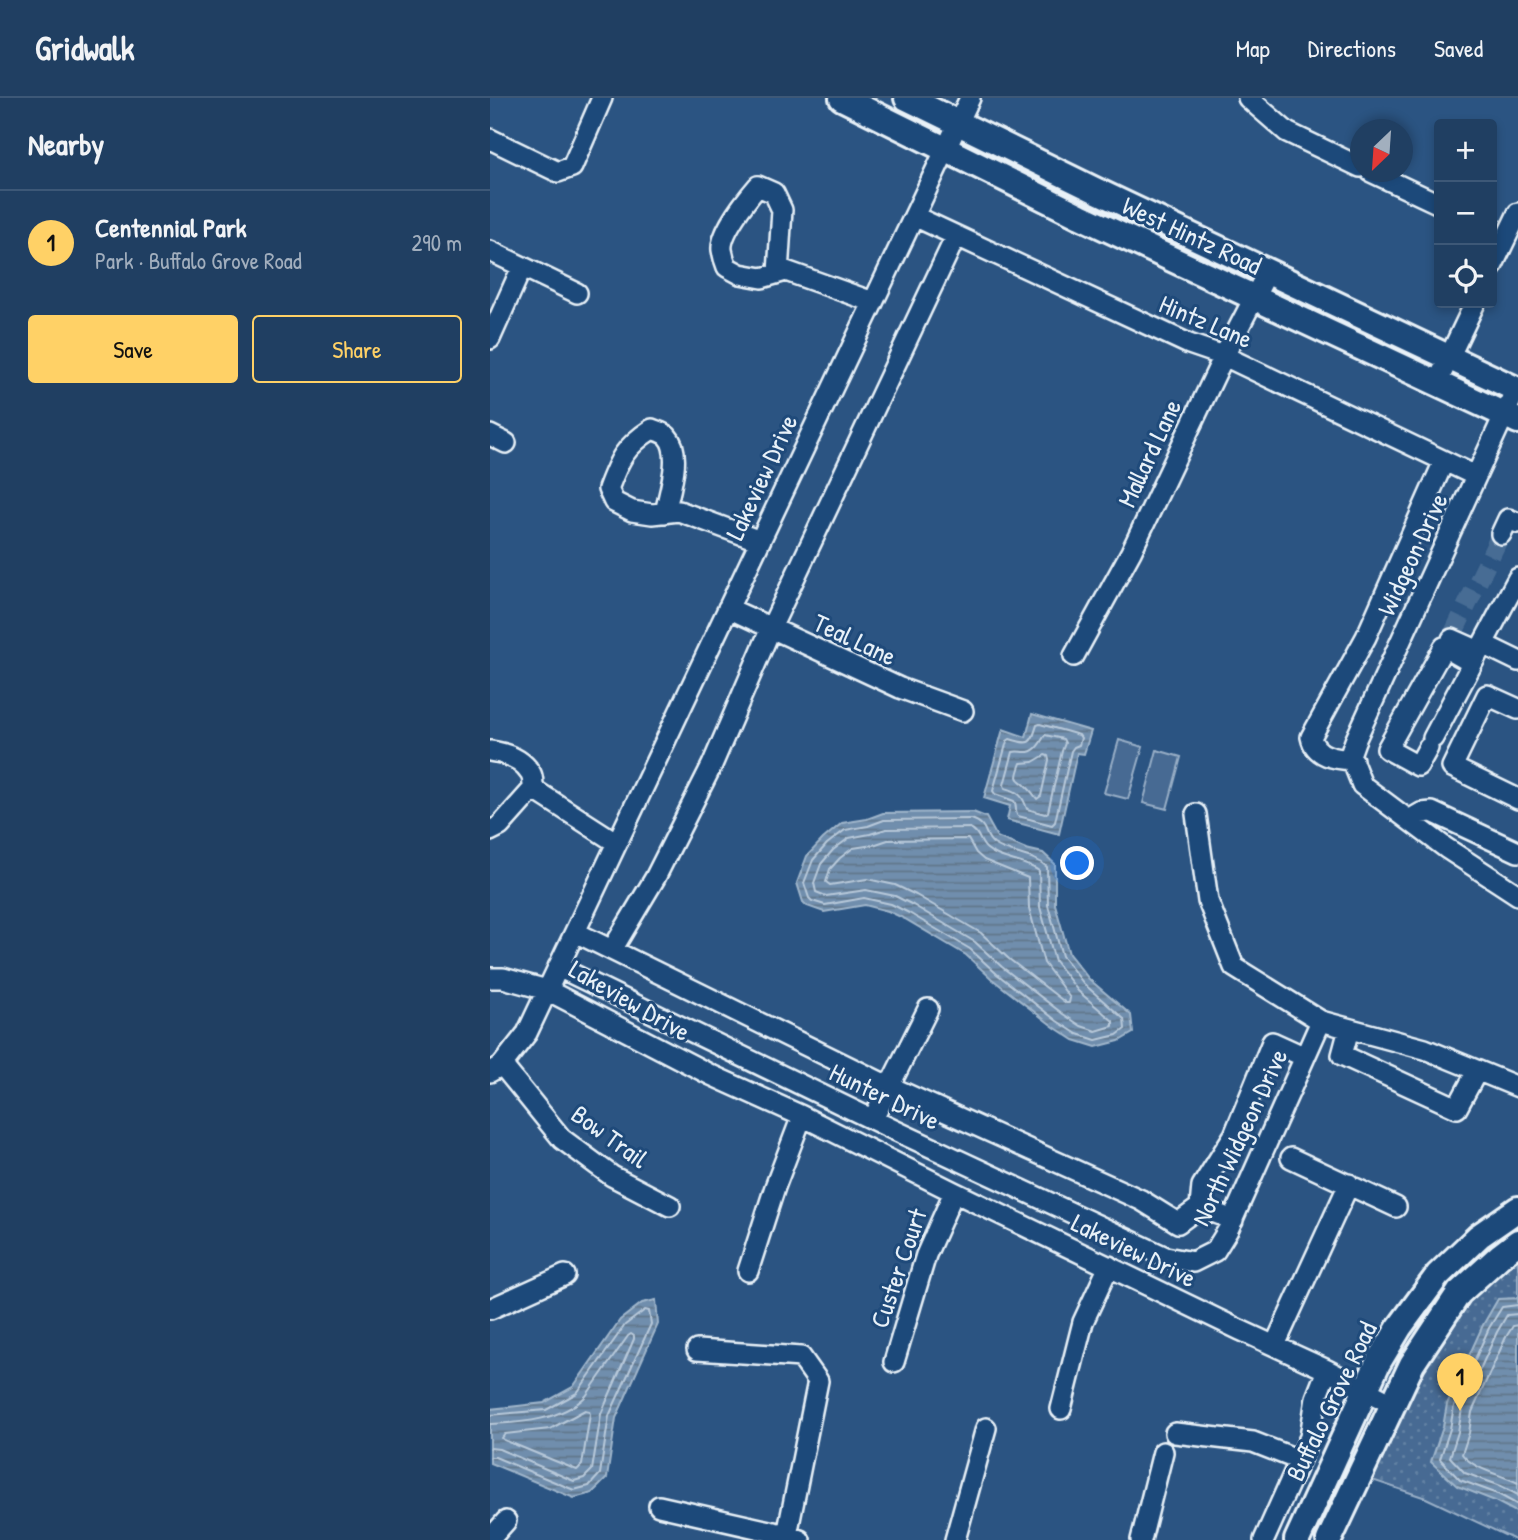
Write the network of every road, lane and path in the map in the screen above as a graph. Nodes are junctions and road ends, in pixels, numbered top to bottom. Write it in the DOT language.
graph roads {
  1 [pos="602,98"];
  2 [pos="842,98"];
  3 [pos="907,98"];
  4 [pos="970,98"];
  5 [pos="1248,98"];
  6 [pos="958,122"];
  7 [pos="490,139"];
  8 [pos="946,148"];
  9 [pos="1350,162"];
  10 [pos="1392,182"];
  11 [pos="1434,202"];
  12 [pos="1518,213"];
  13 [pos="914,216"];
  14 [pos="1505,235"];
  15 [pos="956,236"];
  16 [pos="490,251"];
  17 [pos="1497,255"];
  18 [pos="522,267"];
  19 [pos="1268,271"];
  20 [pos="778,273"];
  21 [pos="578,293"];
  22 [pos="1254,297"];
  23 [pos="873,302"];
  24 [pos="1473,308"];
  25 [pos="490,339"];
  26 [pos="1224,356"];
  27 [pos="1449,358"];
  28 [pos="1437,383"];
  29 [pos="1517,390"];
  30 [pos="1511,418"];
  31 [pos="1444,461"];
  32 [pos="1476,476"];
  33 [pos="665,513"];
  34 [pos="1518,523"];
  35 [pos="1501,534"];
  36 [pos="760,541"];
  37 [pos="1518,578"];
  38 [pos="728,608"];
  39 [pos="771,628"];
  40 [pos="1478,653"];
  41 [pos="1074,656"];
  42 [pos="1518,661"];
  43 [pos="1518,709"];
  44 [pos="962,711"];
  45 [pos="1354,750"];
  46 [pos="490,751"];
  47 [pos="533,789"];
  48 [pos="1518,799"];
  49 [pos="1196,814"];
  50 [pos="1409,820"];
  51 [pos="490,831"];
  52 [pos="617,843"];
  53 [pos="1518,852"];
  54 [pos="1518,895"];
  55 [pos="575,932"];
  56 [pos="612,950"];
  57 [pos="558,967"];
  58 [pos="490,978"];
  59 [pos="547,990"];
  60 [pos="928,1009"];
  61 [pos="1321,1021"];
  62 [pos="1349,1029"];
  63 [pos="1305,1057"];
  64 [pos="496,1069"];
  65 [pos="1477,1071"];
  66 [pos="889,1087"];
  67 [pos="1518,1087"];
  68 [pos="803,1116"];
  69 [pos="873,1119"];
  70 [pos="1291,1158"];
  71 [pos="1349,1184"];
  72 [pos="954,1192"];
  73 [pos="670,1206"];
  74 [pos="1200,1207"];
  75 [pos="1396,1207"];
  76 [pos="1518,1209"];
  77 [pos="1233,1220"];
  78 [pos="1518,1242"];
  79 [pos="1193,1262"];
  80 [pos="1109,1266"];
  81 [pos="748,1271"];
  82 [pos="565,1275"];
  83 [pos="490,1309"];
  84 [pos="1275,1345"];
  85 [pos="697,1350"];
  86 [pos="894,1362"];
  87 [pos="1327,1370"];
  88 [pos="1365,1391"];
  89 [pos="1392,1404"];
  90 [pos="1061,1409"];
  91 [pos="986,1428"];
  92 [pos="1175,1433"];
  93 [pos="1163,1452"];
  94 [pos="1299,1460"];
  95 [pos="659,1506"];
  96 [pos="506,1521"];
  97 [pos="794,1538"];
  98 [pos="490,1539"];
  99 [pos="955,1540"];
  100 [pos="1141,1540"];
  101 [pos="1264,1540"];
  102 [pos="1297,1540"];
  103 [pos="1329,1540"];
  1 -- 7 [label="street"];
  2 -- 8 [label="main road, West Hintz Road"];
  3 -- 6 [label="main road, West Hintz Road"];
  4 -- 6 [label="street, Lakeview Drive"];
  5 -- 9 [label="street"];
  6 -- 8 [label="street, Lakeview Drive"];
  6 -- 19 [label="main road, West Hintz Road"];
  8 -- 13 [label="street, Lakeview Drive"];
  8 -- 22 [label="main road, West Hintz Road"];
  10 -- 11 [label="street"];
  12 -- 14 [label="street"];
  13 -- 15 [label="street, Hintz Lane"];
  13 -- 23 [label="street, Lakeview Drive"];
  14 -- 17 [label="street"];
  15 -- 26 [label="street, Hintz Lane"];
  15 -- 39 [label="street"];
  16 -- 18 [label="street"];
  18 -- 21 [label="street"];
  18 -- 25 [label="street"];
  19 -- 22 [label="street, Mallard Lane"];
  19 -- 27 [label="main road, West Hintz Road"];
  20 -- 20 [label="street"];
  20 -- 23 [label="street"];
  22 -- 26 [label="street, Mallard Lane"];
  22 -- 28 [label="main road, West Hintz Road"];
  23 -- 36 [label="street, Lakeview Drive"];
  24 -- 27 [label="street"];
  26 -- 31 [label="street, Hintz Lane"];
  26 -- 41 [label="street, Mallard Lane"];
  27 -- 28 [label="street"];
  27 -- 29 [label="main road, West Hintz Road"];
  28 -- 30 [label="main road, West Hintz Road"];
  29 -- 30 [label="street, Widgeon Drive"];
  30 -- 32 [label="street, Widgeon Drive"];
  31 -- 32 [label="street, Hintz Lane"];
  31 -- 45 [label="street"];
  32 -- 45 [label="street, Widgeon Drive"];
  33 -- 36 [label="street"];
  34 -- 35 [label="street"];
  36 -- 38 [label="street, Lakeview Drive"];
  37 -- 40 [label="street"];
  38 -- 39 [label="street, Teal Lane"];
  38 -- 52 [label="street, Lakeview Drive"];
  39 -- 44 [label="street, Teal Lane"];
  39 -- 56 [label="street"];
  40 -- 40 [label="street"];
  40 -- 42 [label="street"];
  43 -- 48 [label="street"];
  45 -- 50 [label="street"];
  46 -- 47 [label="street"];
  47 -- 51 [label="street"];
  47 -- 52 [label="street"];
  49 -- 61 [label="street"];
  50 -- 53 [label="street"];
  50 -- 54 [label="street"];
  52 -- 55 [label="street, Lakeview Drive"];
  55 -- 56 [label="street"];
  55 -- 57 [label="street, Lakeview Drive"];
  56 -- 66 [label="street"];
  57 -- 59 [label="street, Lakeview Drive"];
  57 -- 69 [label="street, Hunter Drive"];
  58 -- 59 [label="street"];
  59 -- 64 [label="street"];
  59 -- 68 [label="street, Lakeview Drive"];
  60 -- 66 [label="street"];
  61 -- 62 [label="street"];
  61 -- 63 [label="street, North Widgeon Drive"];
  62 -- 65 [label="street"];
  62 -- 65 [label="street"];
  63 -- 74 [label="street"];
  63 -- 77 [label="street, North Widgeon Drive"];
  64 -- 73 [label="street, Bow Trail"];
  65 -- 67 [label="street"];
  66 -- 69 [label="street"];
  66 -- 74 [label="street"];
  68 -- 72 [label="street, Lakeview Drive"];
  68 -- 81 [label="street"];
  69 -- 79 [label="street, Hunter Drive"];
  70 -- 71 [label="street"];
  71 -- 75 [label="street"];
  71 -- 84 [label="street"];
  72 -- 80 [label="street, Lakeview Drive"];
  72 -- 86 [label="street, Custer Court"];
  74 -- 77 [label="street"];
  76 -- 88 [label="main road, Buffalo Grove Road"];
  77 -- 79 [label="street, North Widgeon Drive"];
  78 -- 89 [label="main road"];
  80 -- 84 [label="street, Lakeview Drive"];
  80 -- 90 [label="street"];
  82 -- 83 [label="street"];
  84 -- 87 [label="street, Lakeview Drive"];
  85 -- 97 [label="street"];
  87 -- 88 [label="street, Lakeview Drive"];
  87 -- 94 [label="street"];
  88 -- 89 [label="street, Lakeview Drive"];
  88 -- 102 [label="main road, Buffalo Grove Road"];
  89 -- 103 [label="main road"];
  91 -- 99 [label="street"];
  92 -- 94 [label="street"];
  93 -- 100 [label="street"];
  94 -- 101 [label="street"];
  95 -- 97 [label="street"];
  96 -- 98 [label="street"];
}
